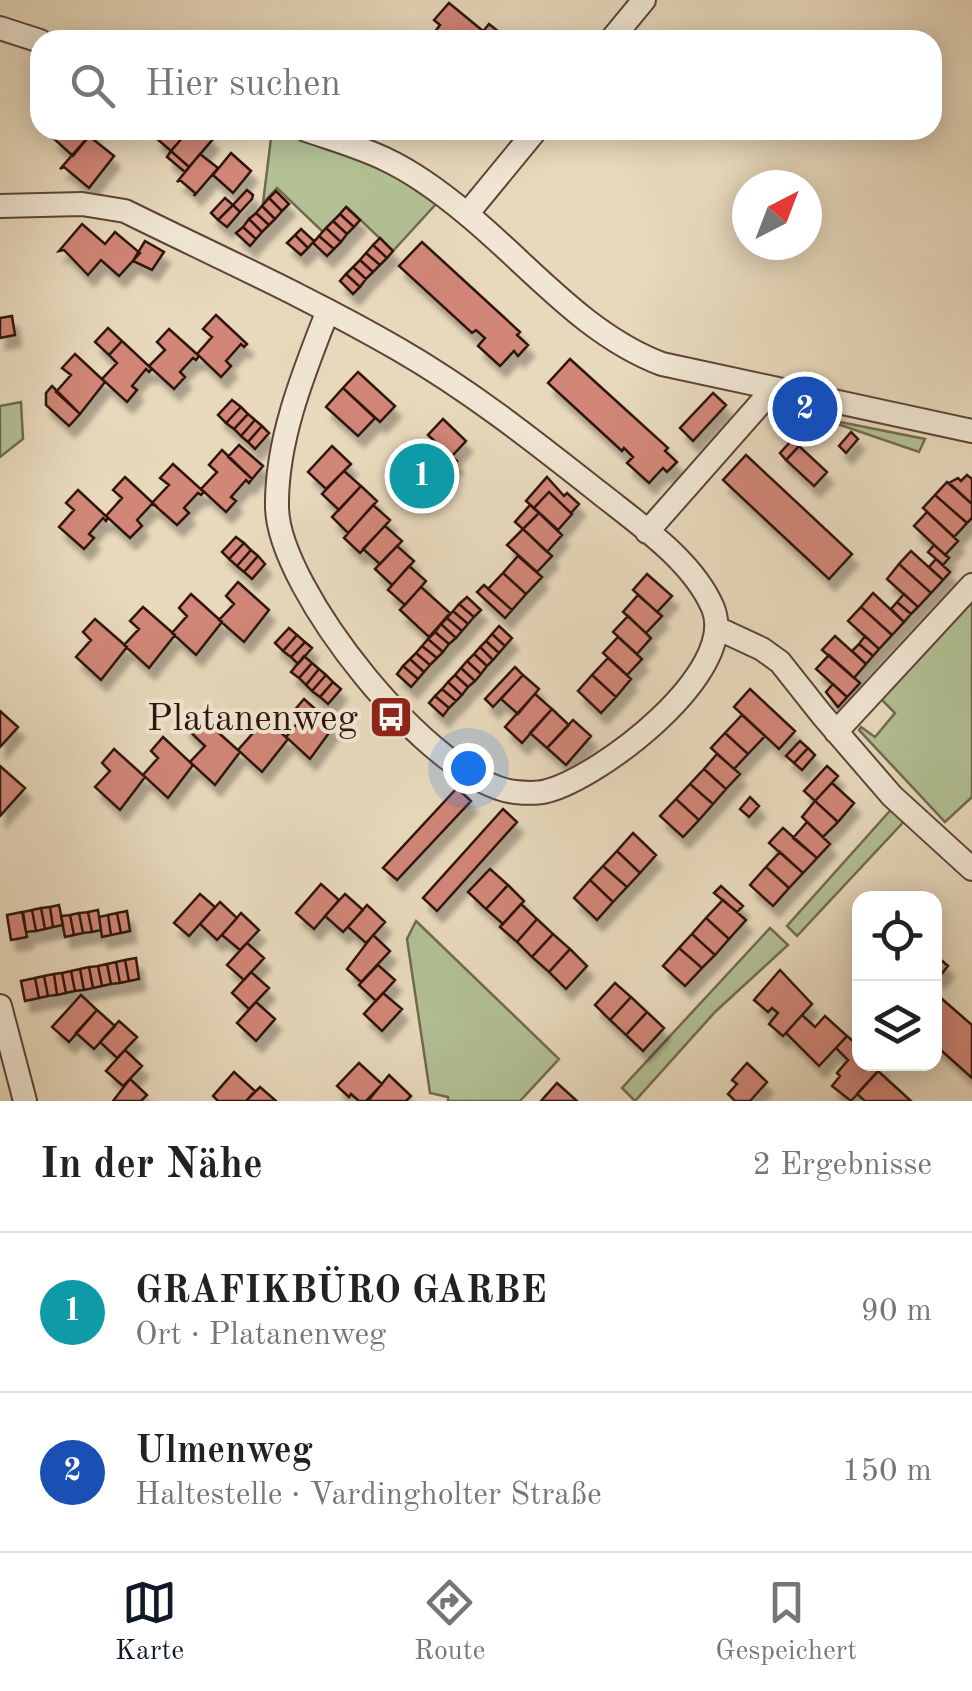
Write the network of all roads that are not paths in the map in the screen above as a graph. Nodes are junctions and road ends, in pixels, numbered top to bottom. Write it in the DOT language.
graph roads {
  1 [pos="644,0"];
  2 [pos="0,28"];
  3 [pos="619,30"];
  4 [pos="30,38"];
  5 [pos="333,140"];
  6 [pos="528,140"];
  7 [pos="0,206"];
  8 [pos="468,214"];
  9 [pos="327,313"];
  10 [pos="774,388"];
  11 [pos="972,431"];
  12 [pos="647,532"];
  13 [pos="972,585"];
  14 [pos="719,629"];
  15 [pos="836,732"];
  16 [pos="972,870"];
  17 [pos="0,1006"];
  18 [pos="25,1101"];
  1 -- 3 [label="street"];
  2 -- 4 [label="street"];
  5 -- 8 [label="street"];
  6 -- 8 [label="street"];
  7 -- 9 [label="street"];
  8 -- 10 [label="street"];
  9 -- 12 [label="street"];
  9 -- 14 [label="street"];
  10 -- 11 [label="street"];
  10 -- 12 [label="street"];
  12 -- 14 [label="street"];
  13 -- 15 [label="street"];
  14 -- 15 [label="street"];
  15 -- 16 [label="street"];
  17 -- 18 [label="street"];
}
